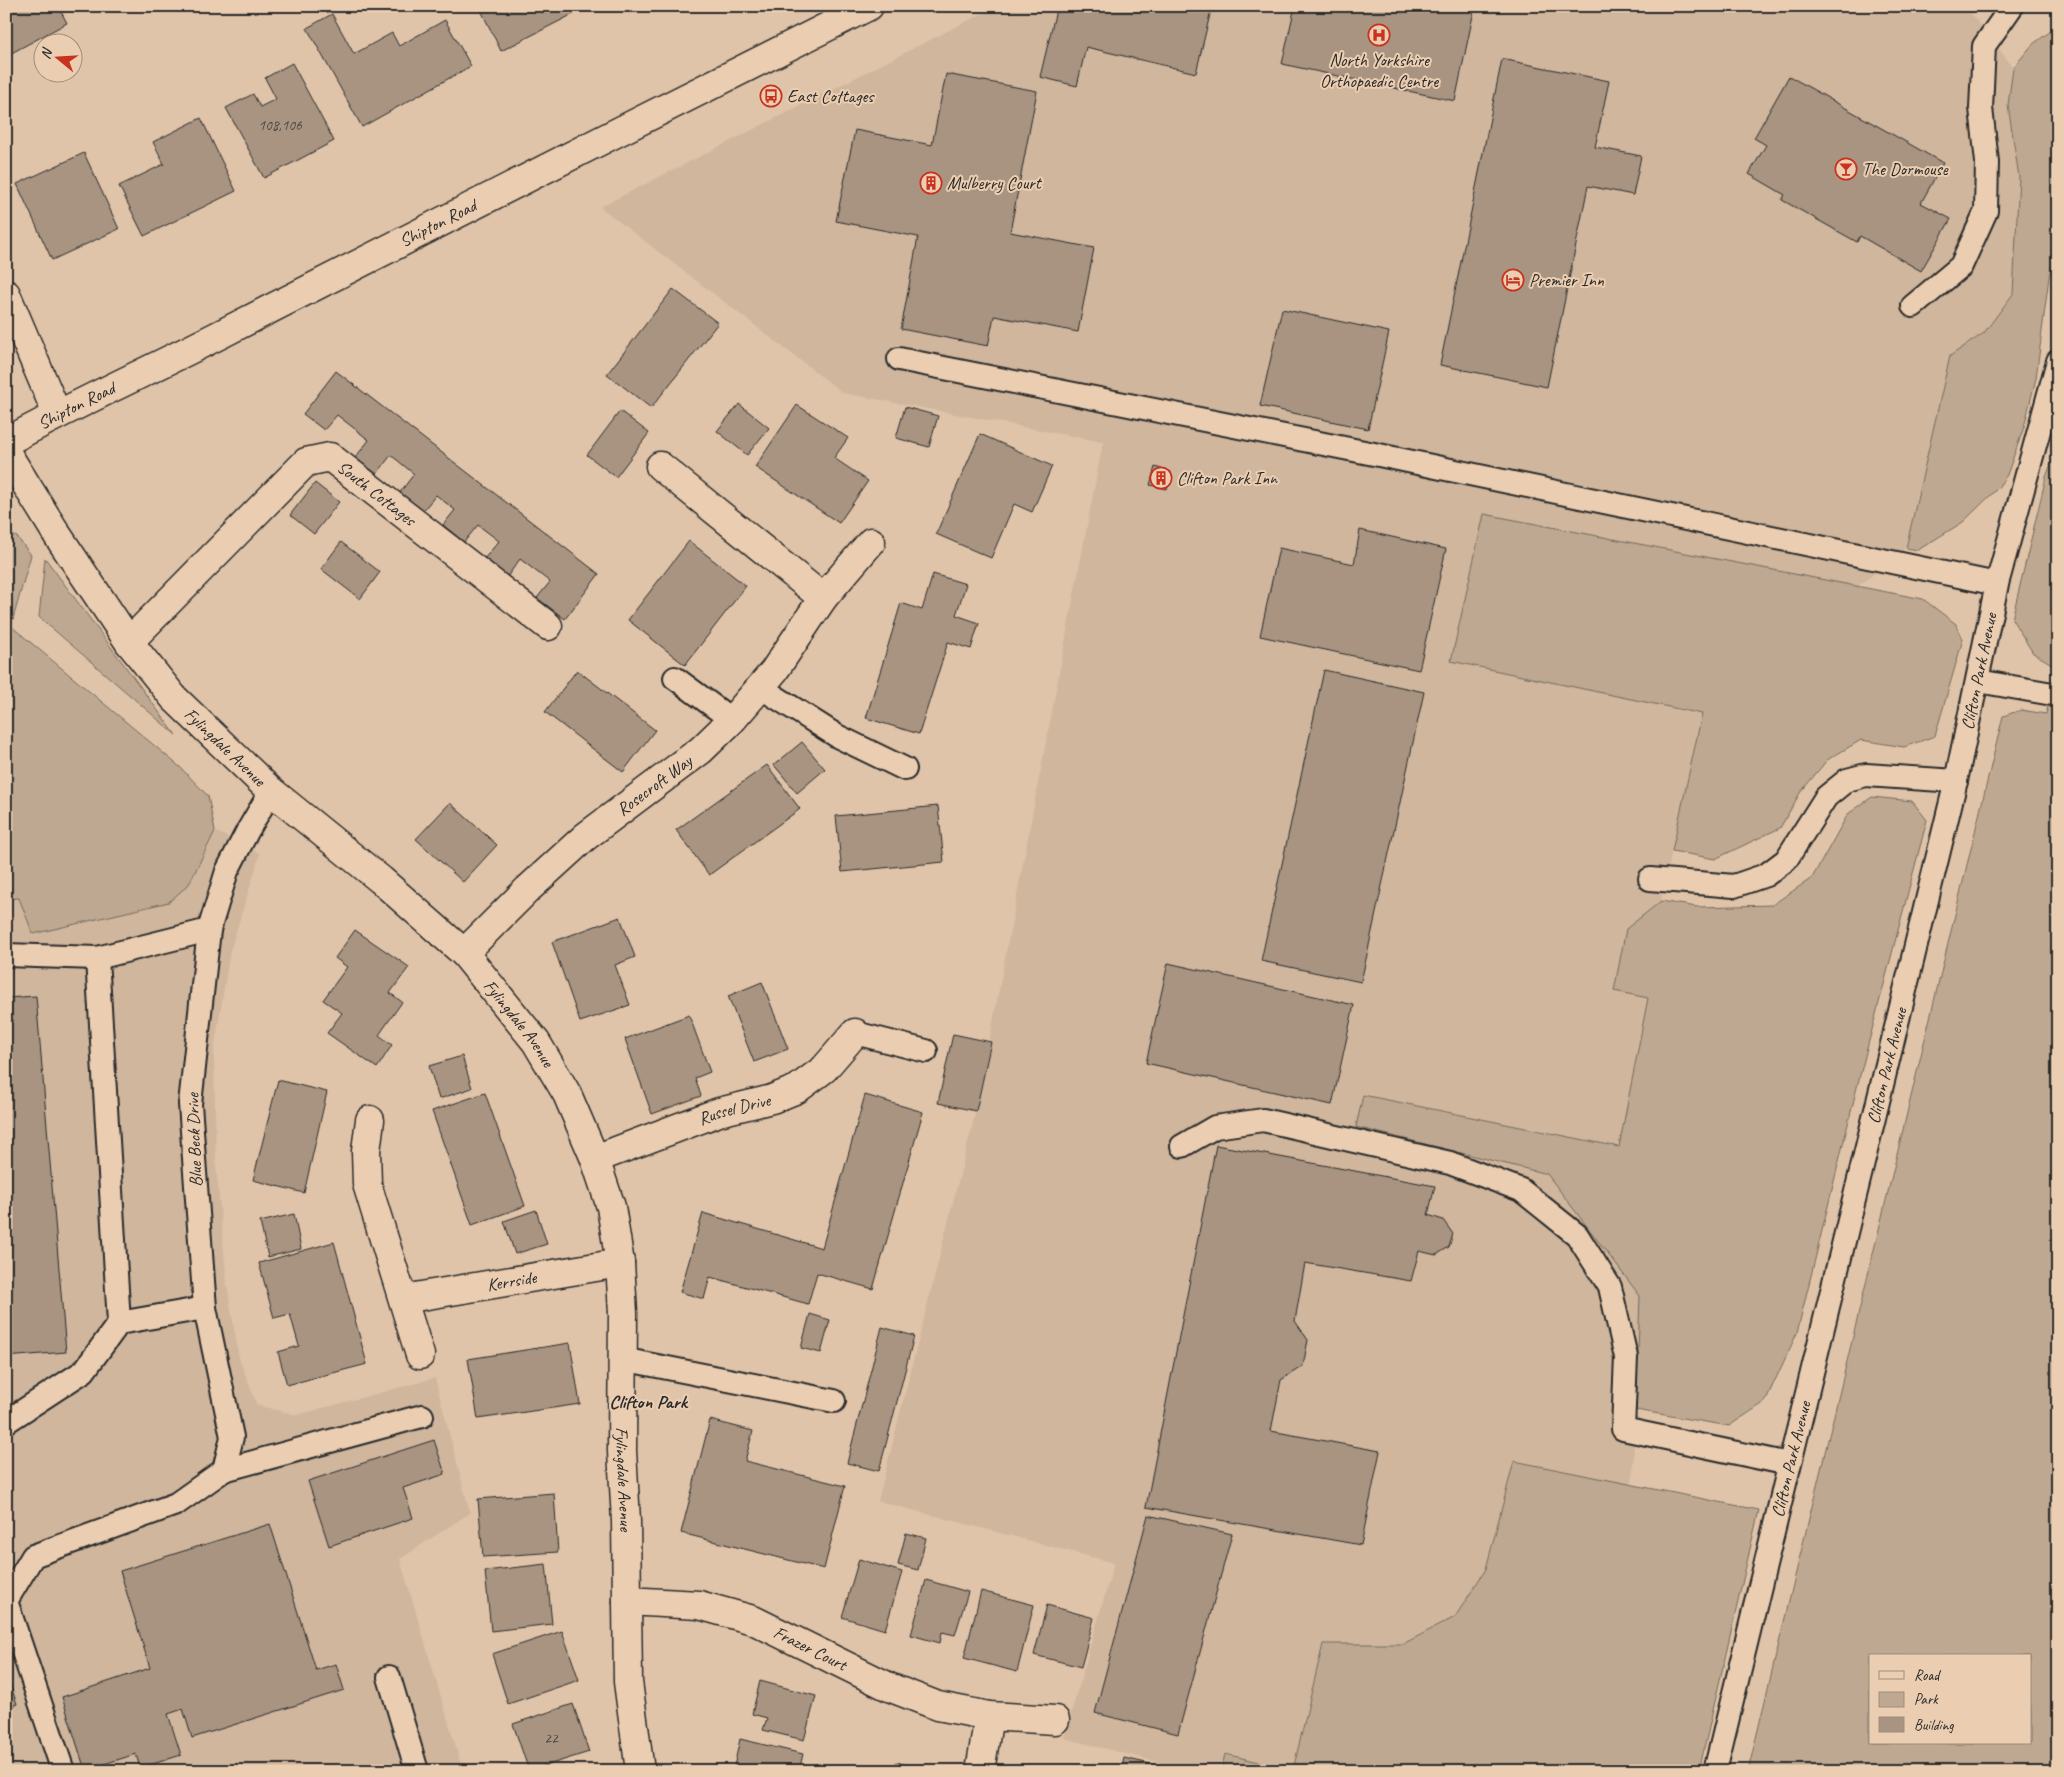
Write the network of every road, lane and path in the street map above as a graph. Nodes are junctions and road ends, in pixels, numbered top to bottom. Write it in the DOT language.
graph roads {
  1 [pos="869,6"];
  2 [pos="2012,6"];
  3 [pos="6,294"];
  4 [pos="1913,306"];
  5 [pos="899,359"];
  6 [pos="2058,361"];
  7 [pos="57,414"];
  8 [pos="6,442"];
  9 [pos="6,452"];
  10 [pos="660,466"];
  11 [pos="871,542"];
  12 [pos="1997,584"];
  13 [pos="823,598"];
  14 [pos="548,626"];
  15 [pos="129,642"];
  16 [pos="675,678"];
  17 [pos="1978,681"];
  18 [pos="760,687"];
  19 [pos="2058,695"];
  20 [pos="732,720"];
  21 [pos="905,769"];
  22 [pos="1956,781"];
  23 [pos="271,791"];
  24 [pos="1650,880"];
  25 [pos="209,930"];
  26 [pos="464,953"];
  27 [pos="6,954"];
  28 [pos="96,958"];
  29 [pos="855,1032"];
  30 [pos="926,1051"];
  31 [pos="370,1120"];
  32 [pos="1182,1146"];
  33 [pos="595,1159"];
  34 [pos="620,1263"];
  35 [pos="403,1299"];
  36 [pos="205,1308"];
  37 [pos="119,1323"];
  38 [pos="420,1355"];
  39 [pos="622,1360"];
  40 [pos="834,1401"];
  41 [pos="422,1416"];
  42 [pos="6,1422"];
  43 [pos="1788,1464"];
  44 [pos="224,1470"];
  45 [pos="626,1601"];
  46 [pos="389,1678"];
  47 [pos="990,1716"];
  48 [pos="1055,1720"];
  49 [pos="63,1771"];
  50 [pos="417,1771"];
  51 [pos="640,1771"];
  52 [pos="980,1771"];
  53 [pos="1715,1771"];
  1 -- 7 [label="street, Shipton Road"];
  2 -- 4 [label="lane"];
  3 -- 7 [label="street"];
  5 -- 12 [label="lane"];
  6 -- 12 [label="lane, Clifton Park Avenue"];
  7 -- 8 [label="street, Shipton Road"];
  9 -- 15 [label="street, Fylingdale Avenue"];
  10 -- 13 [label="street"];
  11 -- 13 [label="street, Rosecroft Way"];
  12 -- 17 [label="lane, Clifton Park Avenue"];
  13 -- 18 [label="street, Rosecroft Way"];
  14 -- 15 [label="street, South Cottages"];
  15 -- 23 [label="street, Fylingdale Avenue"];
  16 -- 20 [label="lane"];
  17 -- 19 [label="lane"];
  17 -- 22 [label="lane, Clifton Park Avenue"];
  18 -- 20 [label="street, Rosecroft Way"];
  18 -- 21 [label="lane"];
  20 -- 26 [label="street, Rosecroft Way"];
  22 -- 24 [label="lane"];
  22 -- 43 [label="lane, Clifton Park Avenue"];
  23 -- 25 [label="lane, Blue Beck Drive"];
  23 -- 26 [label="street, Fylingdale Avenue"];
  25 -- 28 [label="lane"];
  25 -- 36 [label="lane, Blue Beck Drive"];
  26 -- 33 [label="street, Fylingdale Avenue"];
  27 -- 28 [label="lane"];
  28 -- 37 [label="lane"];
  29 -- 30 [label="lane"];
  29 -- 33 [label="street, Russel Drive"];
  31 -- 35 [label="street"];
  32 -- 43 [label="lane"];
  33 -- 34 [label="street, Fylingdale Avenue"];
  34 -- 35 [label="street, Kerrside"];
  34 -- 39 [label="street, Fylingdale Avenue"];
  35 -- 38 [label="street"];
  36 -- 37 [label="lane"];
  36 -- 44 [label="lane, Blue Beck Drive"];
  37 -- 42 [label="lane"];
  39 -- 40 [label="lane"];
  39 -- 45 [label="street, Fylingdale Avenue"];
  41 -- 44 [label="lane"];
  43 -- 53 [label="lane, Clifton Park Avenue"];
  44 -- 49 [label="lane"];
  45 -- 47 [label="street, Frazer Court"];
  45 -- 51 [label="street, Fylingdale Avenue"];
  46 -- 50 [label="lane"];
  47 -- 48 [label="street, Frazer Court"];
  47 -- 52 [label="street"];
}
